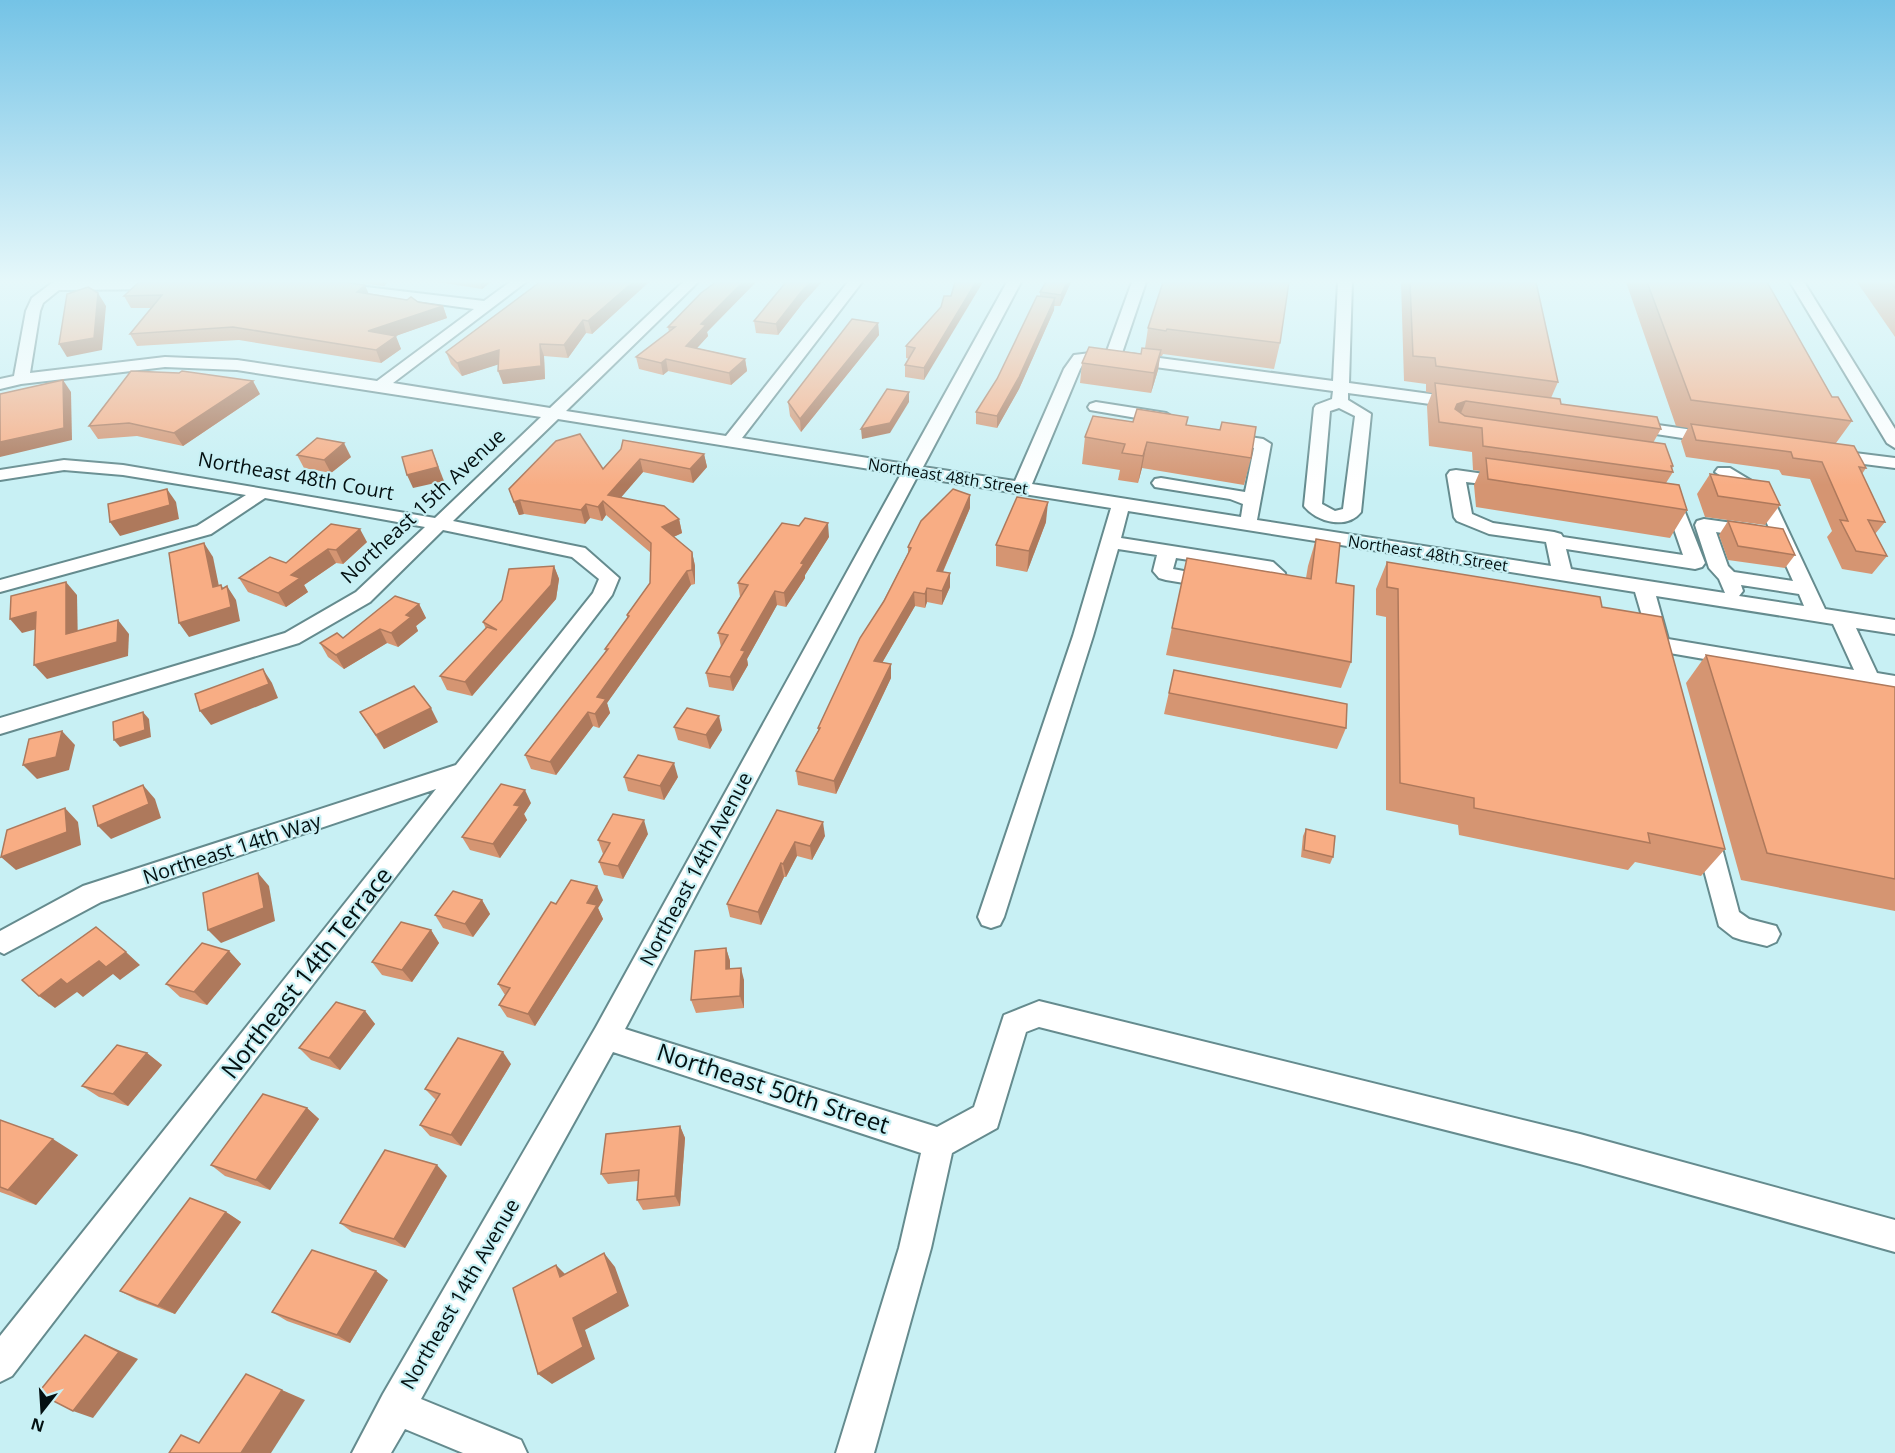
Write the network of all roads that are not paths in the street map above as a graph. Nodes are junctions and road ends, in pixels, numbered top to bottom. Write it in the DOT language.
graph roads {
  1 [pos="26,350"];
  2 [pos="428,350"];
  3 [pos="621,350"];
  4 [pos="802,350"];
  5 [pos="977,350"];
  6 [pos="1115,350"];
  7 [pos="1343,350"];
  8 [pos="1838,350"];
  9 [pos="1113,356"];
  10 [pos="21,379"];
  11 [pos="0,384"];
  12 [pos="380,386"];
  13 [pos="1341,394"];
  14 [pos="1480,406"];
  15 [pos="1096,407"];
  16 [pos="555,413"];
  17 [pos="1617,425"];
  18 [pos="1184,426"];
  19 [pos="1204,434"];
  20 [pos="731,441"];
  21 [pos="1733,441"];
  22 [pos="1895,443"];
  23 [pos="1814,452"];
  24 [pos="1895,464"];
  25 [pos="911,470"];
  26 [pos="1724,472"];
  27 [pos="0,475"];
  28 [pos="1161,483"];
  29 [pos="1525,484"];
  30 [pos="1021,488"];
  31 [pos="262,492"];
  32 [pos="1252,501"];
  33 [pos="1652,502"];
  34 [pos="1121,504"];
  35 [pos="1333,518"];
  36 [pos="440,524"];
  37 [pos="1249,524"];
  38 [pos="1331,537"];
  39 [pos="1783,537"];
  40 [pos="1110,542"];
  41 [pos="1555,542"];
  42 [pos="1168,551"];
  43 [pos="1563,574"];
  44 [pos="1728,577"];
  45 [pos="609,578"];
  46 [pos="0,586"];
  47 [pos="1644,587"];
  48 [pos="1806,590"];
  49 [pos="1737,602"];
  50 [pos="1818,615"];
  51 [pos="1841,618"];
  52 [pos="1895,627"];
  53 [pos="1659,645"];
  54 [pos="1665,668"];
  55 [pos="1869,680"];
  56 [pos="1895,684"];
  57 [pos="0,726"];
  58 [pos="465,771"];
  59 [pos="1702,815"];
  60 [pos="991,917"];
  61 [pos="1767,934"];
  62 [pos="4,942"];
  63 [pos="606,1036"];
  64 [pos="939,1143"];
  65 [pos="1895,1236"];
  66 [pos="0,1364"];
  67 [pos="396,1407"];
  68 [pos="371,1453"];
  69 [pos="508,1453"];
  70 [pos="855,1453"];
  1 -- 10 [label="street"];
  2 -- 12 [label="street"];
  3 -- 16 [label="street, Northeast 15th Avenue"];
  4 -- 20 [label="street"];
  5 -- 25 [label="street, Northeast 14th Avenue"];
  6 -- 9 [label="street"];
  7 -- 13 [label="street"];
  8 -- 22 [label="street"];
  9 -- 13 [label="street"];
  9 -- 30 [label="street"];
  10 -- 11 [label="street, Northeast 48th Street"];
  10 -- 12 [label="street, Northeast 48th Street"];
  12 -- 16 [label="street, Northeast 48th Street"];
  13 -- 14 [label="street"];
  13 -- 35 [label="street"];
  13 -- 35 [label="street"];
  15 -- 18 [label="street"];
  16 -- 20 [label="street, Northeast 48th Street"];
  16 -- 36 [label="street, Northeast 15th Avenue"];
  17 -- 21 [label="street"];
  19 -- 32 [label="street"];
  20 -- 25 [label="street, Northeast 48th Street"];
  23 -- 24 [label="street"];
  25 -- 30 [label="street, Northeast 48th Street"];
  25 -- 63 [label="street, Northeast 14th Avenue"];
  26 -- 39 [label="street"];
  27 -- 31 [label="street, Northeast 48th Court"];
  28 -- 32 [label="street"];
  29 -- 41 [label="street"];
  30 -- 34 [label="street, Northeast 48th Street"];
  31 -- 36 [label="street, Northeast 48th Court"];
  31 -- 46 [label="street"];
  32 -- 37 [label="street"];
  33 -- 41 [label="street"];
  34 -- 37 [label="street, Northeast 48th Street"];
  34 -- 40 [label="street"];
  35 -- 38 [label="street"];
  36 -- 45 [label="street, Northeast 48th Court"];
  36 -- 57 [label="street, Northeast 15th Avenue"];
  37 -- 38 [label="street, Northeast 48th Street"];
  38 -- 43 [label="street, Northeast 48th Street"];
  39 -- 44 [label="street"];
  39 -- 48 [label="street"];
  40 -- 42 [label="street"];
  40 -- 60 [label="street"];
  41 -- 43 [label="street"];
  42 -- 42 [label="street"];
  43 -- 47 [label="street, Northeast 48th Street"];
  44 -- 48 [label="street"];
  44 -- 49 [label="street"];
  45 -- 58 [label="street, Northeast 14th Terrace"];
  47 -- 49 [label="street, Northeast 48th Street"];
  47 -- 53 [label="street"];
  48 -- 50 [label="street"];
  49 -- 50 [label="street, Northeast 48th Street"];
  50 -- 51 [label="street, Northeast 48th Street"];
  51 -- 52 [label="street, Northeast 48th Street"];
  51 -- 55 [label="street"];
  53 -- 54 [label="street"];
  53 -- 55 [label="street"];
  55 -- 56 [label="street"];
  58 -- 62 [label="street, Northeast 14th Way"];
  58 -- 66 [label="street, Northeast 14th Terrace"];
  59 -- 61 [label="street"];
  63 -- 64 [label="street, Northeast 50th Street"];
  63 -- 67 [label="street, Northeast 14th Avenue"];
  64 -- 65 [label="street"];
  64 -- 70 [label="street"];
  67 -- 68 [label="street, Northeast 14th Avenue"];
  67 -- 69 [label="street"];
}
